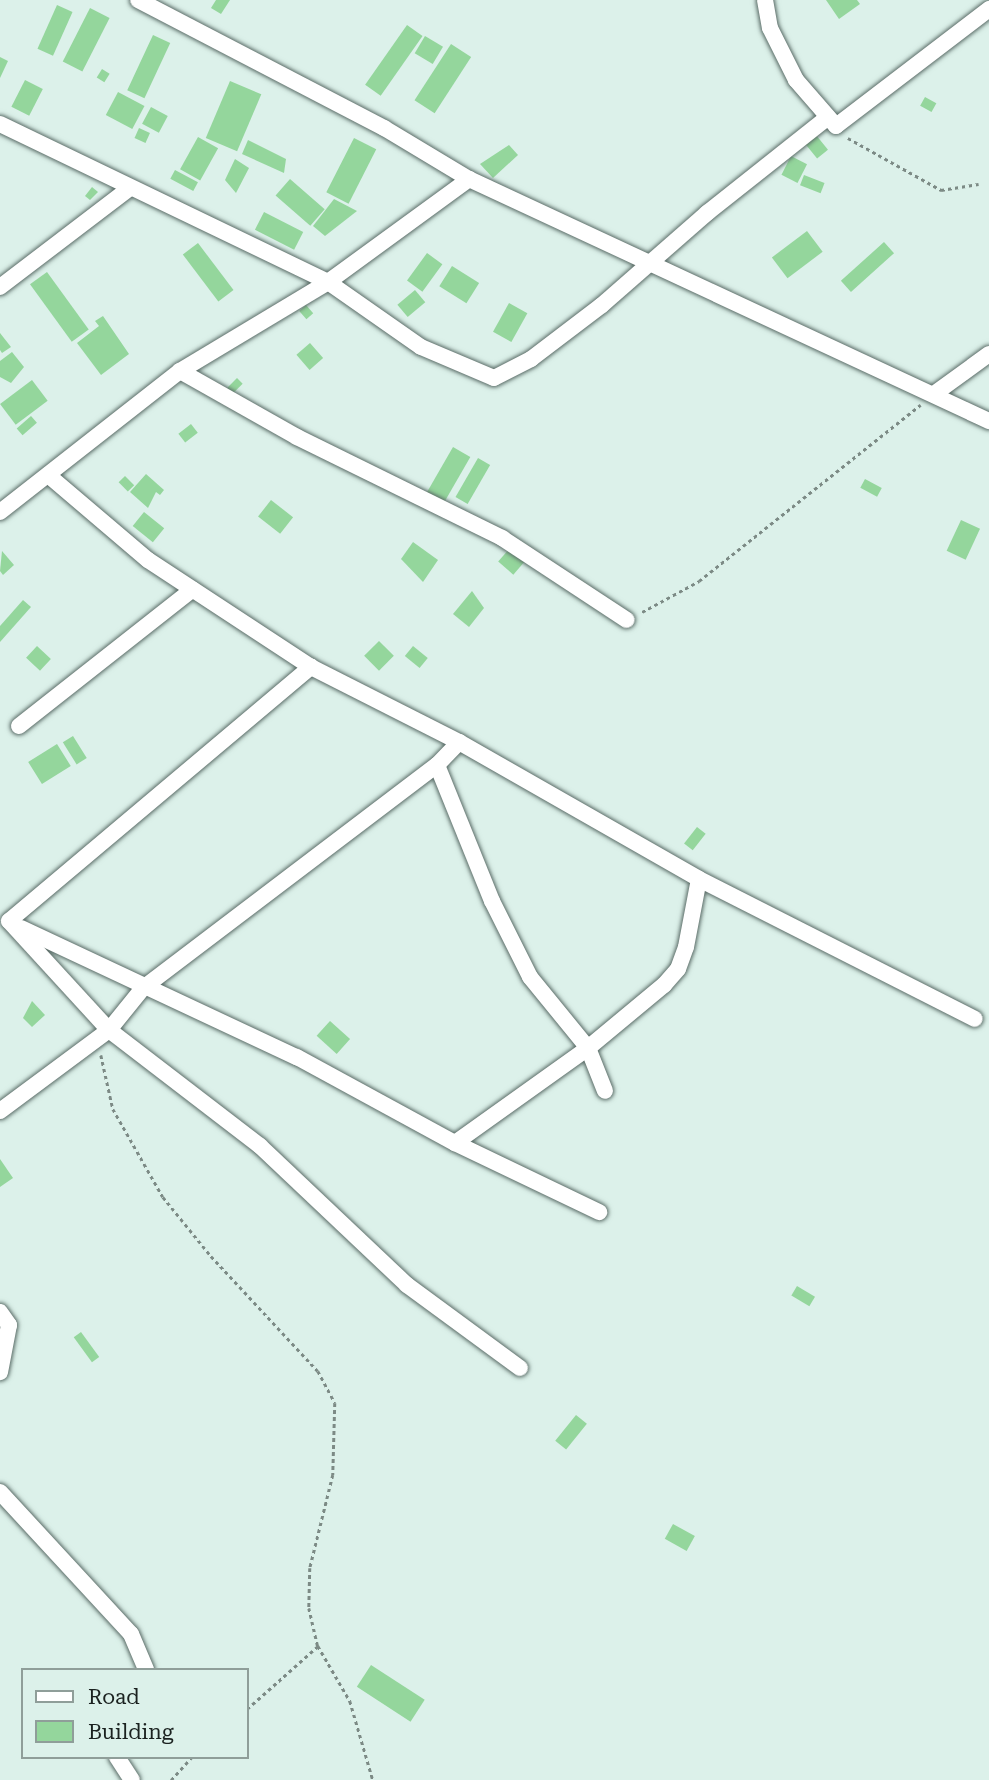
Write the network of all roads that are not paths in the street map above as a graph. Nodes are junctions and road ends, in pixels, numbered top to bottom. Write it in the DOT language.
graph roads {
  1 [pos="138,0"];
  2 [pos="765,0"];
  3 [pos="989,9"];
  4 [pos="832,121"];
  5 [pos="0,124"];
  6 [pos="469,179"];
  7 [pos="130,188"];
  8 [pos="646,264"];
  9 [pos="328,282"];
  10 [pos="0,287"];
  11 [pos="989,354"];
  12 [pos="180,371"];
  13 [pos="934,394"];
  14 [pos="989,421"];
  15 [pos="48,475"];
  16 [pos="0,512"];
  17 [pos="193,589"];
  18 [pos="627,620"];
  19 [pos="311,667"];
  20 [pos="19,726"];
  21 [pos="459,742"];
  22 [pos="437,765"];
  23 [pos="699,879"];
  24 [pos="4,919"];
  25 [pos="143,988"];
  26 [pos="975,1019"];
  27 [pos="103,1034"];
  28 [pos="588,1048"];
  29 [pos="606,1091"];
  30 [pos="0,1111"];
  31 [pos="455,1143"];
  32 [pos="599,1212"];
  33 [pos="0,1312"];
  34 [pos="520,1368"];
  35 [pos="0,1372"];
  36 [pos="0,1492"];
  37 [pos="145,1668"];
  38 [pos="118,1759"];
  39 [pos="132,1780"];
  1 -- 6 [label="street"];
  2 -- 4 [label="street"];
  3 -- 4 [label="street"];
  4 -- 8 [label="street"];
  5 -- 7 [label="street"];
  6 -- 8 [label="street"];
  6 -- 9 [label="street"];
  7 -- 9 [label="street"];
  7 -- 10 [label="street"];
  8 -- 9 [label="street"];
  8 -- 13 [label="street"];
  9 -- 12 [label="street"];
  11 -- 13 [label="street"];
  12 -- 15 [label="street"];
  12 -- 18 [label="street"];
  13 -- 14 [label="street"];
  15 -- 16 [label="street"];
  15 -- 17 [label="street"];
  17 -- 19 [label="street"];
  17 -- 20 [label="street"];
  19 -- 21 [label="street"];
  19 -- 24 [label="street"];
  21 -- 22 [label="street"];
  21 -- 23 [label="street"];
  22 -- 25 [label="street"];
  22 -- 28 [label="street"];
  23 -- 26 [label="street"];
  23 -- 28 [label="street"];
  24 -- 25 [label="street"];
  24 -- 27 [label="street"];
  25 -- 27 [label="street"];
  25 -- 31 [label="street"];
  27 -- 30 [label="street"];
  27 -- 34 [label="street"];
  28 -- 29 [label="street"];
  28 -- 31 [label="street"];
  31 -- 32 [label="street"];
  33 -- 35 [label="street"];
  36 -- 37 [label="street"];
  38 -- 39 [label="street"];
}
